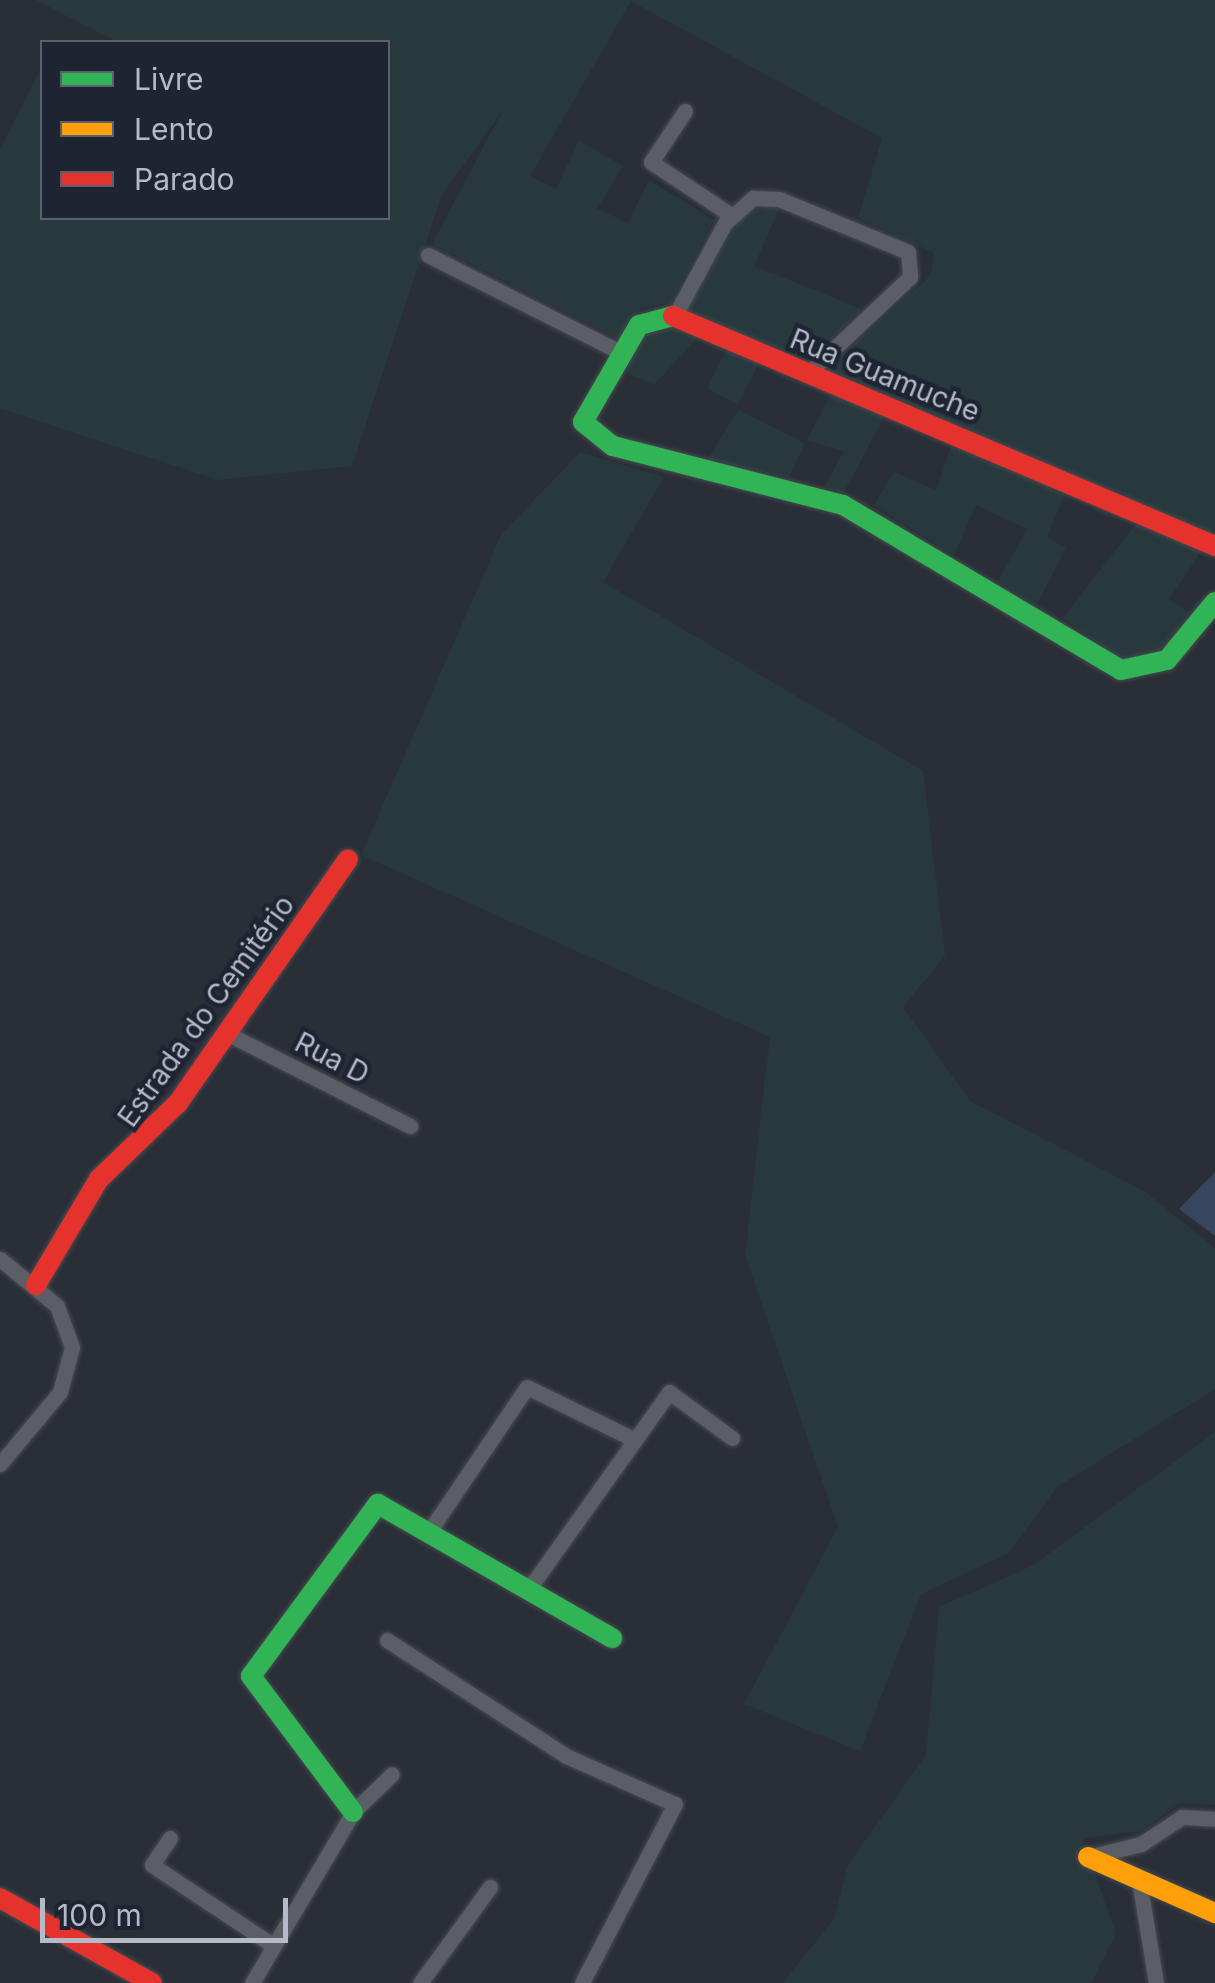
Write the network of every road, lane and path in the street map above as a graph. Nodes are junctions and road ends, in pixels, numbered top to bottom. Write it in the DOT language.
graph roads {
  1 [pos="685,111"];
  2 [pos="730,215"];
  3 [pos="428,255"];
  4 [pos="675,315"];
  5 [pos="622,354"];
  6 [pos="807,374"];
  7 [pos="1215,546"];
  8 [pos="1215,602"];
  9 [pos="348,859"];
  10 [pos="230,1036"];
  11 [pos="410,1126"];
  12 [pos="0,1259"];
  13 [pos="36,1285"];
  14 [pos="732,1438"];
  15 [pos="634,1440"];
  16 [pos="0,1464"];
  17 [pos="428,1534"];
  18 [pos="528,1590"];
  19 [pos="612,1638"];
  20 [pos="387,1640"];
  21 [pos="392,1774"];
  22 [pos="353,1812"];
  23 [pos="1215,1819"];
  24 [pos="170,1838"];
  25 [pos="1088,1857"];
  26 [pos="1139,1880"];
  27 [pos="490,1887"];
  28 [pos="0,1898"];
  29 [pos="1215,1913"];
  30 [pos="274,1946"];
  31 [pos="141,1981"];
  32 [pos="252,1983"];
  33 [pos="420,1983"];
  34 [pos="582,1983"];
  35 [pos="1156,1983"];
  1 -- 2 [label="street"];
  2 -- 4 [label="street"];
  2 -- 6 [label="street"];
  3 -- 5 [label="street"];
  4 -- 5 [label="street"];
  4 -- 6 [label="street, Rua Guamuche"];
  5 -- 8 [label="street"];
  6 -- 7 [label="street, Rua Guamuche"];
  9 -- 10 [label="street, Estrada do Cemitério"];
  10 -- 11 [label="street, Rua D"];
  10 -- 13 [label="street, Estrada do Cemitério"];
  12 -- 13 [label="street"];
  13 -- 16 [label="street"];
  14 -- 15 [label="street"];
  15 -- 17 [label="street"];
  15 -- 18 [label="street"];
  17 -- 18 [label="street"];
  17 -- 22 [label="street"];
  18 -- 19 [label="street"];
  20 -- 34 [label="street"];
  21 -- 22 [label="street"];
  22 -- 30 [label="street"];
  23 -- 25 [label="street"];
  24 -- 30 [label="street"];
  25 -- 26 [label="street"];
  26 -- 29 [label="street"];
  26 -- 35 [label="street"];
  27 -- 33 [label="street"];
  28 -- 31 [label="street"];
  30 -- 32 [label="street"];
}
